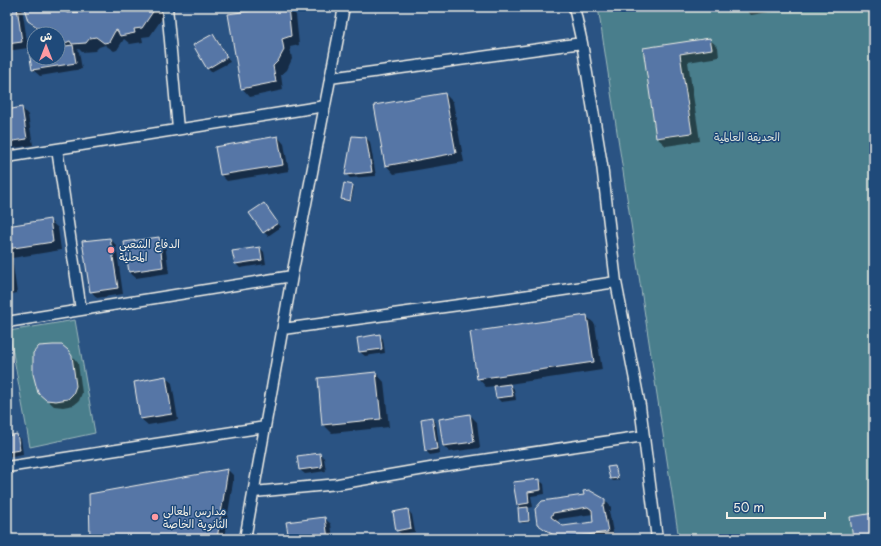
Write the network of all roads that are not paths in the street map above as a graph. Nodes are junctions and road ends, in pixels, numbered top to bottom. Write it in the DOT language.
graph roads {
  1 [pos="167,7"];
  2 [pos="344,7"];
  3 [pos="574,7"];
  4 [pos="582,43"];
  5 [pos="330,78"];
  6 [pos="324,106"];
  7 [pos="178,129"];
  8 [pos="57,149"];
  9 [pos="7,157"];
  10 [pos="292,276"];
  11 [pos="616,282"];
  12 [pos="81,310"];
  13 [pos="7,322"];
  14 [pos="283,329"];
  15 [pos="265,427"];
  16 [pos="644,436"];
  17 [pos="7,467"];
  18 [pos="254,492"];
  19 [pos="245,539"];
  20 [pos="656,539"];
  1 -- 7 [label="street"];
  2 -- 5 [label="street"];
  3 -- 4 [label="street"];
  4 -- 5 [label="street"];
  4 -- 11 [label="street"];
  5 -- 6 [label="street"];
  6 -- 7 [label="street"];
  6 -- 10 [label="street"];
  7 -- 8 [label="street"];
  8 -- 9 [label="street"];
  8 -- 12 [label="street"];
  10 -- 12 [label="street"];
  10 -- 14 [label="street"];
  11 -- 14 [label="street"];
  11 -- 16 [label="street"];
  12 -- 13 [label="street"];
  14 -- 15 [label="street"];
  15 -- 17 [label="street"];
  15 -- 18 [label="street"];
  16 -- 18 [label="street"];
  16 -- 20 [label="street"];
  18 -- 19 [label="street"];
}
